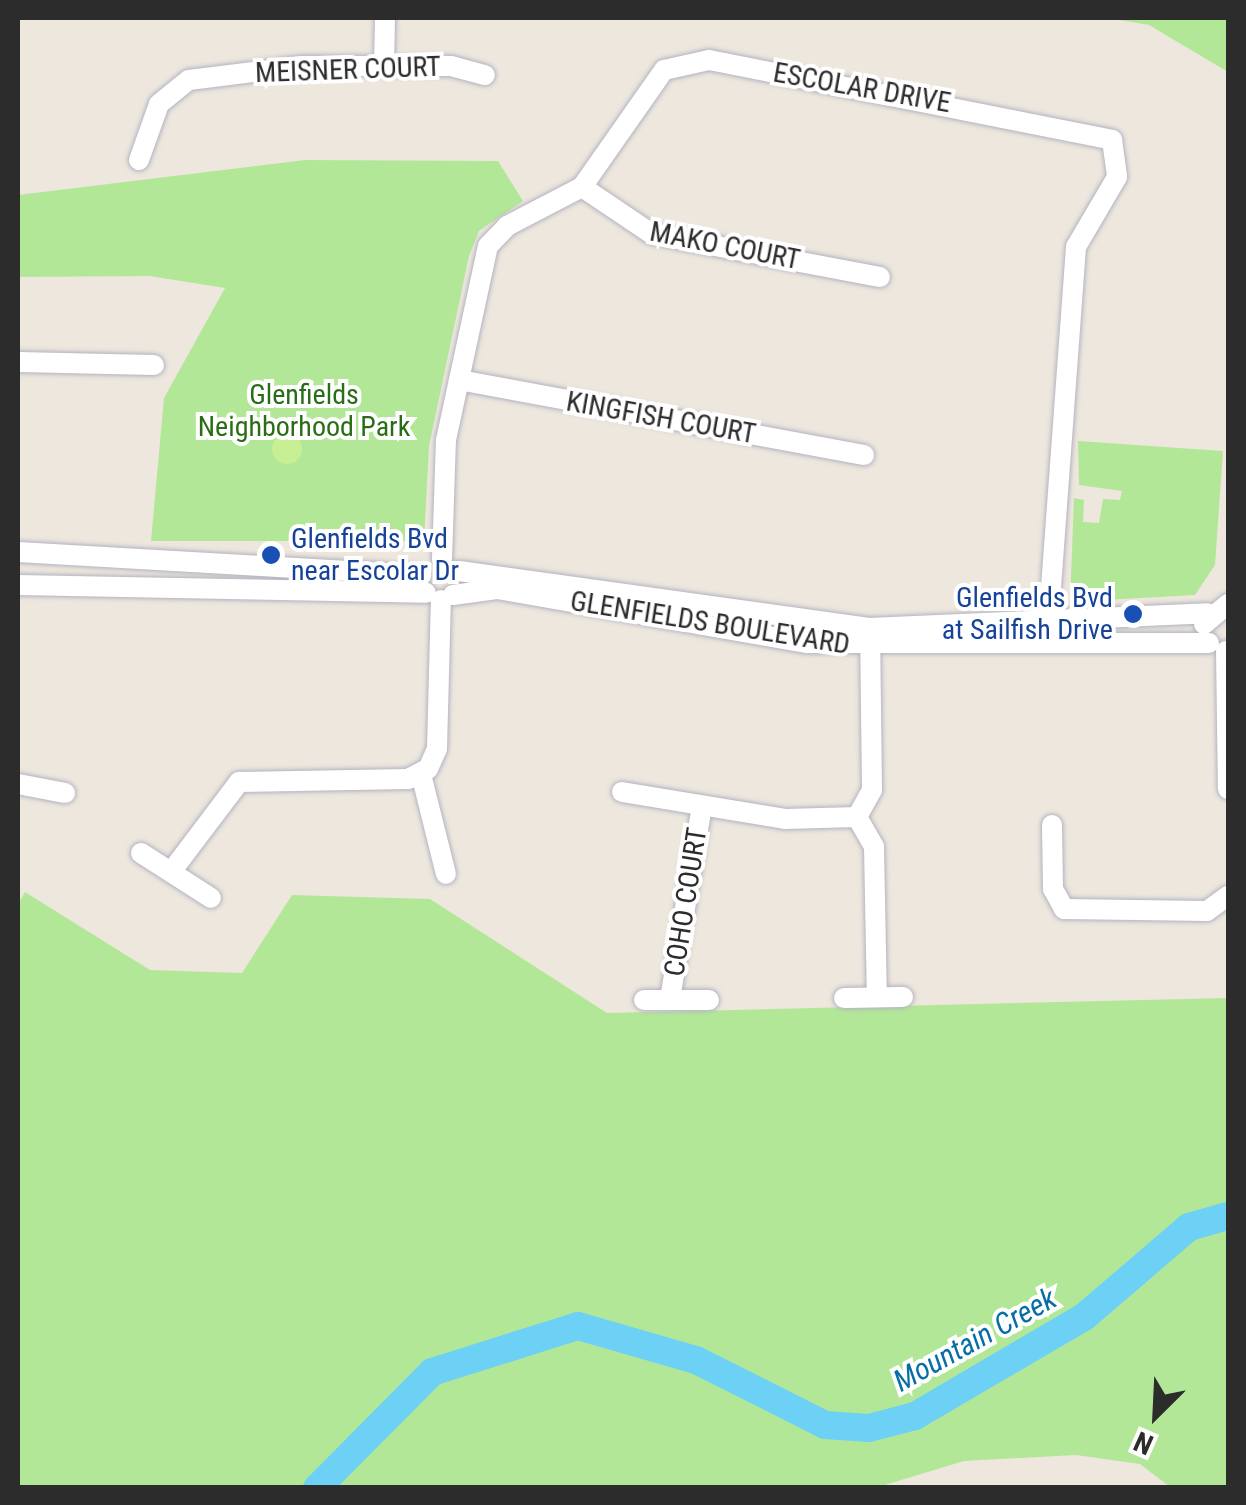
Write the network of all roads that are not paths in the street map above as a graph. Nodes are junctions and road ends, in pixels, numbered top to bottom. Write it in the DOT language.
graph roads {
  1 [pos="386,18"];
  2 [pos="384,66"];
  3 [pos="485,75"];
  4 [pos="139,160"];
  5 [pos="582,187"];
  6 [pos="880,276"];
  7 [pos="18,362"];
  8 [pos="154,364"];
  9 [pos="459,380"];
  10 [pos="864,455"];
  11 [pos="18,552"];
  12 [pos="450,565"];
  13 [pos="18,585"];
  14 [pos="435,591"];
  15 [pos="1223,602"];
  16 [pos="1048,634"];
  17 [pos="869,637"];
  18 [pos="1221,648"];
  19 [pos="422,774"];
  20 [pos="18,784"];
  21 [pos="1228,790"];
  22 [pos="65,792"];
  23 [pos="622,792"];
  24 [pos="702,806"];
  25 [pos="857,817"];
  26 [pos="1052,826"];
  27 [pos="141,852"];
  28 [pos="171,872"];
  29 [pos="446,874"];
  30 [pos="1228,896"];
  31 [pos="211,898"];
  32 [pos="903,996"];
  33 [pos="844,998"];
  34 [pos="877,998"];
  35 [pos="644,1000"];
  36 [pos="670,1000"];
  37 [pos="709,1000"];
  1 -- 2 [label="street"];
  2 -- 3 [label="street, MEISNER COURT"];
  2 -- 4 [label="street, MEISNER COURT"];
  5 -- 6 [label="street, MAKO COURT"];
  5 -- 9 [label="street, ESCOLAR DRIVE"];
  5 -- 16 [label="street, ESCOLAR DRIVE"];
  7 -- 8 [label="street"];
  9 -- 10 [label="street, KINGFISH COURT"];
  9 -- 12 [label="street, ESCOLAR DRIVE"];
  11 -- 14 [label="street, GLENFIELDS BOULEVARD"];
  12 -- 14 [label="street"];
  12 -- 14 [label="street, ESCOLAR DRIVE"];
  12 -- 17 [label="street, GLENFIELDS BOULEVARD"];
  13 -- 14 [label="street, GLENFIELDS BOULEVARD"];
  14 -- 17 [label="street, GLENFIELDS BOULEVARD"];
  14 -- 19 [label="street, ESCOLAR DRIVE"];
  15 -- 16 [label="street, GLENFIELDS BOULEVARD"];
  15 -- 18 [label="street"];
  16 -- 17 [label="street, GLENFIELDS BOULEVARD"];
  16 -- 18 [label="street, GLENFIELDS BOULEVARD"];
  17 -- 25 [label="street"];
  18 -- 21 [label="street"];
  19 -- 28 [label="street"];
  19 -- 29 [label="street"];
  20 -- 22 [label="street"];
  23 -- 24 [label="street"];
  24 -- 25 [label="street"];
  24 -- 36 [label="street, COHO COURT"];
  25 -- 34 [label="street"];
  26 -- 30 [label="street"];
  27 -- 28 [label="street"];
  28 -- 31 [label="street"];
  32 -- 34 [label="street"];
  33 -- 34 [label="street"];
  35 -- 36 [label="street, COHO COURT"];
  36 -- 37 [label="street, COHO COURT"];
}
